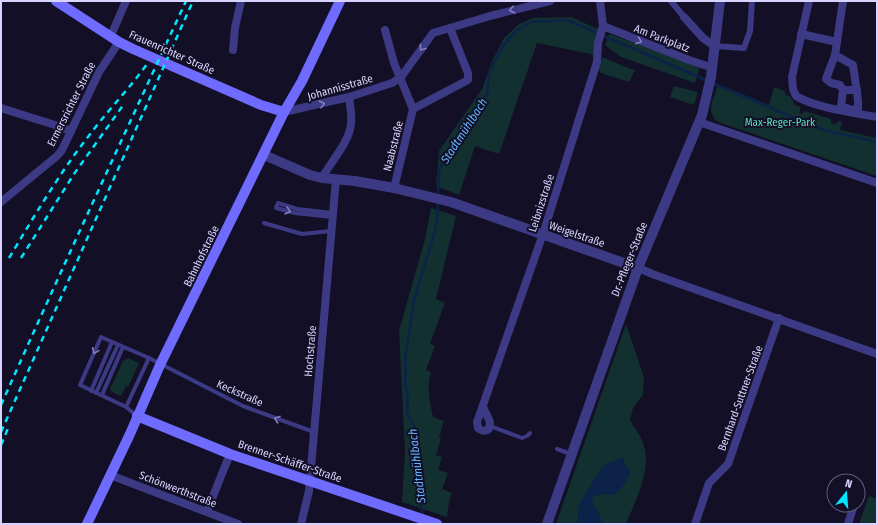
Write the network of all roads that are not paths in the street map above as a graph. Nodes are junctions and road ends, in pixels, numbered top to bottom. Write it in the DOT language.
graph roads {
  1 [pos="56,1"];
  2 [pos="126,1"];
  3 [pos="241,1"];
  4 [pos="340,1"];
  5 [pos="550,1"];
  6 [pos="600,1"];
  7 [pos="671,1"];
  8 [pos="720,1"];
  9 [pos="752,1"];
  10 [pos="809,1"];
  11 [pos="843,1"];
  12 [pos="684,17"];
  13 [pos="450,28"];
  14 [pos="385,30"];
  15 [pos="602,30"];
  16 [pos="113,31"];
  17 [pos="801,34"];
  18 [pos="119,42"];
  19 [pos="837,42"];
  20 [pos="714,46"];
  21 [pos="233,50"];
  22 [pos="835,54"];
  23 [pos="401,77"];
  24 [pos="711,77"];
  25 [pos="842,90"];
  26 [pos="857,90"];
  27 [pos="350,97"];
  28 [pos="1,108"];
  29 [pos="413,109"];
  30 [pos="849,110"];
  31 [pos="284,112"];
  32 [pos="877,117"];
  33 [pos="699,122"];
  34 [pos="71,131"];
  35 [pos="264,155"];
  36 [pos="322,178"];
  37 [pos="336,179"];
  38 [pos="877,183"];
  39 [pos="394,188"];
  40 [pos="1,202"];
  41 [pos="333,215"];
  42 [pos="264,223"];
  43 [pos="331,231"];
  44 [pos="543,234"];
  45 [pos="638,268"];
  46 [pos="779,318"];
  47 [pos="112,342"];
  48 [pos="118,345"];
  49 [pos="123,347"];
  50 [pos="877,354"];
  51 [pos="149,358"];
  52 [pos="160,365"];
  53 [pos="91,390"];
  54 [pos="96,393"];
  55 [pos="102,396"];
  56 [pos="126,407"];
  57 [pos="483,407"];
  58 [pos="137,416"];
  59 [pos="490,426"];
  60 [pos="314,432"];
  61 [pos="530,433"];
  62 [pos="557,449"];
  63 [pos="230,454"];
  64 [pos="572,454"];
  65 [pos="110,475"];
  66 [pos="310,481"];
  67 [pos="207,511"];
  68 [pos="851,513"];
  69 [pos="87,524"];
  70 [pos="238,524"];
  71 [pos="301,524"];
  72 [pos="436,524"];
  73 [pos="547,524"];
  74 [pos="695,524"];
  75 [pos="848,524"];
  1 -- 18 [label="main road, Frauenrichter Straße"];
  2 -- 16 [label="street"];
  3 -- 21 [label="street"];
  4 -- 31 [label="main road, Bahnhofstraße"];
  5 -- 13 [label="street, Johannisstraße, one-way"];
  6 -- 15 [label="street, Leibnizstraße"];
  7 -- 12 [label="street"];
  8 -- 20 [label="street, Dr.-Pfleger-Straße"];
  9 -- 20 [label="street"];
  10 -- 17 [label="street"];
  11 -- 19 [label="street"];
  12 -- 20 [label="street"];
  13 -- 23 [label="street, Johannisstraße, one-way"];
  13 -- 29 [label="street, Naabstraße"];
  14 -- 23 [label="street"];
  15 -- 24 [label="street, Am Parkplatz, one-way"];
  15 -- 44 [label="street, Leibnizstraße"];
  17 -- 19 [label="street"];
  17 -- 30 [label="street"];
  18 -- 31 [label="main road, Frauenrichter Straße"];
  18 -- 34 [label="street, Ermersrichter Straße"];
  19 -- 22 [label="street"];
  20 -- 24 [label="street, Dr.-Pfleger-Straße"];
  22 -- 25 [label="street"];
  22 -- 26 [label="street"];
  23 -- 27 [label="street, Johannisstraße"];
  23 -- 29 [label="street, Naabstraße"];
  24 -- 33 [label="street, Dr.-Pfleger-Straße"];
  25 -- 26 [label="street"];
  25 -- 30 [label="street"];
  26 -- 30 [label="street"];
  31 -- 27 [label="street, Johannisstraße, one-way"];
  27 -- 36 [label="street"];
  28 -- 34 [label="street"];
  29 -- 39 [label="street, Naabstraße"];
  30 -- 32 [label="street"];
  31 -- 35 [label="main road, Bahnhofstraße"];
  33 -- 38 [label="street"];
  33 -- 45 [label="street, Dr.-Pfleger-Straße"];
  34 -- 40 [label="street, Ermersrichter Straße"];
  35 -- 36 [label="street, Weigelstraße"];
  35 -- 52 [label="main road, Bahnhofstraße"];
  36 -- 37 [label="street, Weigelstraße"];
  37 -- 39 [label="street, Weigelstraße"];
  37 -- 41 [label="street, Hochstraße"];
  39 -- 44 [label="street, Weigelstraße"];
  41 -- 41 [label="lane, one-way"];
  41 -- 43 [label="street, Hochstraße"];
  42 -- 43 [label="lane"];
  43 -- 60 [label="street, Hochstraße"];
  44 -- 45 [label="street, Weigelstraße"];
  44 -- 57 [label="street, Leibnizstraße"];
  45 -- 46 [label="street, Weigelstraße"];
  45 -- 64 [label="street, Dr.-Pfleger-Straße"];
  46 -- 50 [label="street, Weigelstraße"];
  46 -- 74 [label="street, Bernhard-Suttner-Straße"];
  47 -- 48 [label="lane, Keckstraße"];
  47 -- 53 [label="lane"];
  47 -- 53 [label="lane, one-way"];
  48 -- 49 [label="lane, Keckstraße"];
  48 -- 54 [label="lane"];
  49 -- 51 [label="lane, Keckstraße"];
  49 -- 55 [label="lane"];
  51 -- 52 [label="lane, Keckstraße"];
  51 -- 56 [label="lane"];
  52 -- 58 [label="main road, Bahnhofstraße"];
  60 -- 52 [label="lane, Keckstraße, one-way"];
  53 -- 54 [label="lane"];
  54 -- 55 [label="lane"];
  55 -- 56 [label="lane"];
  56 -- 58 [label="lane"];
  57 -- 59 [label="street"];
  57 -- 59 [label="street, Leibnizstraße"];
  58 -- 63 [label="main road, Brenner-Schäffer-Straße"];
  58 -- 65 [label="main road, Bahnhofstraße"];
  59 -- 61 [label="lane"];
  60 -- 66 [label="street, Hochstraße"];
  62 -- 64 [label="lane"];
  63 -- 66 [label="main road, Brenner-Schäffer-Straße"];
  63 -- 67 [label="street"];
  64 -- 73 [label="street, Dr.-Pfleger-Straße"];
  65 -- 67 [label="street, Schönwerthstraße"];
  65 -- 69 [label="main road, Bahnhofstraße"];
  66 -- 71 [label="street, Hochstraße"];
  66 -- 72 [label="main road, Brenner-Schäffer-Straße"];
  67 -- 70 [label="street, Schönwerthstraße"];
  68 -- 75 [label="street"];
}
